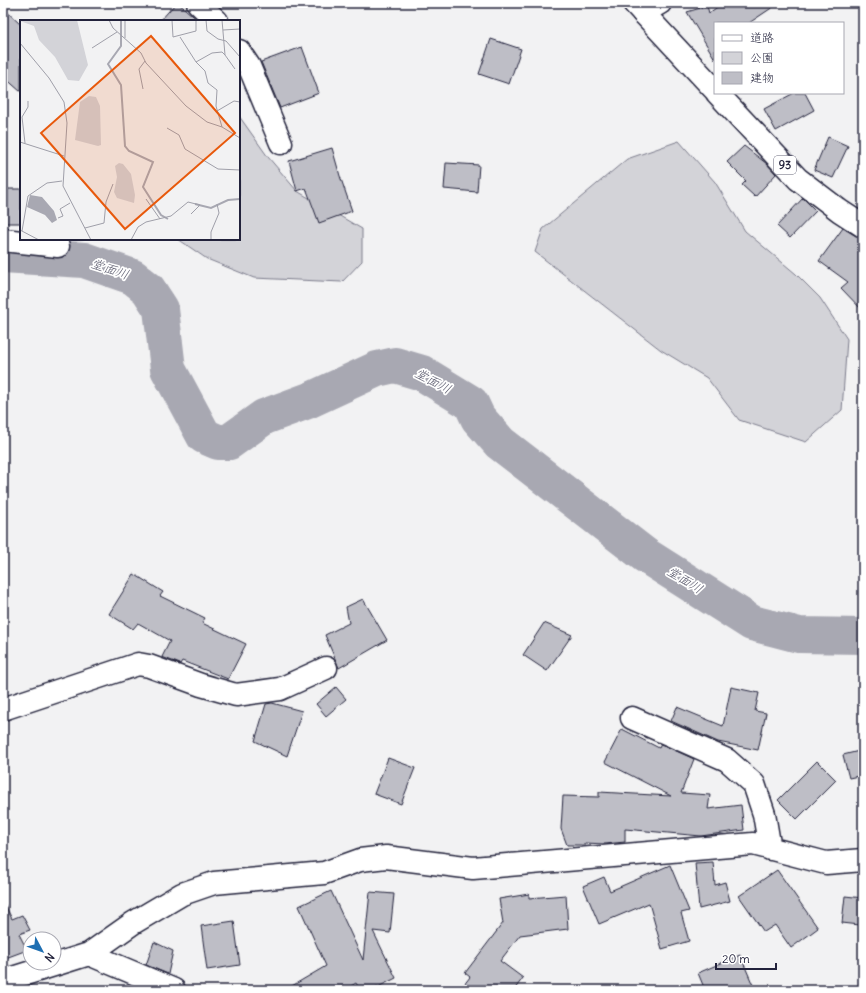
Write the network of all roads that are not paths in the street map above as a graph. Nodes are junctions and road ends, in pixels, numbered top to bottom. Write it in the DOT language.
graph roads {
  1 [pos="198,3"];
  2 [pos="646,6"];
  3 [pos="216,20"];
  4 [pos="240,52"];
  5 [pos="714,89"];
  6 [pos="718,94"];
  7 [pos="281,143"];
  8 [pos="863,226"];
  9 [pos="3,240"];
  10 [pos="58,246"];
  11 [pos="326,668"];
  12 [pos="3,709"];
  13 [pos="632,718"];
  14 [pos="770,849"];
  15 [pos="863,860"];
  16 [pos="89,954"];
  17 [pos="3,980"];
  18 [pos="174,990"];
  1 -- 3 [label="street"];
  2 -- 5 [label="street"];
  4 -- 7 [label="street"];
  6 -- 8 [label="street, 93"];
  9 -- 10 [label="street"];
  11 -- 12 [label="street"];
  13 -- 14 [label="street"];
  14 -- 15 [label="street"];
  14 -- 16 [label="street"];
  16 -- 17 [label="street"];
  16 -- 18 [label="street"];
}
